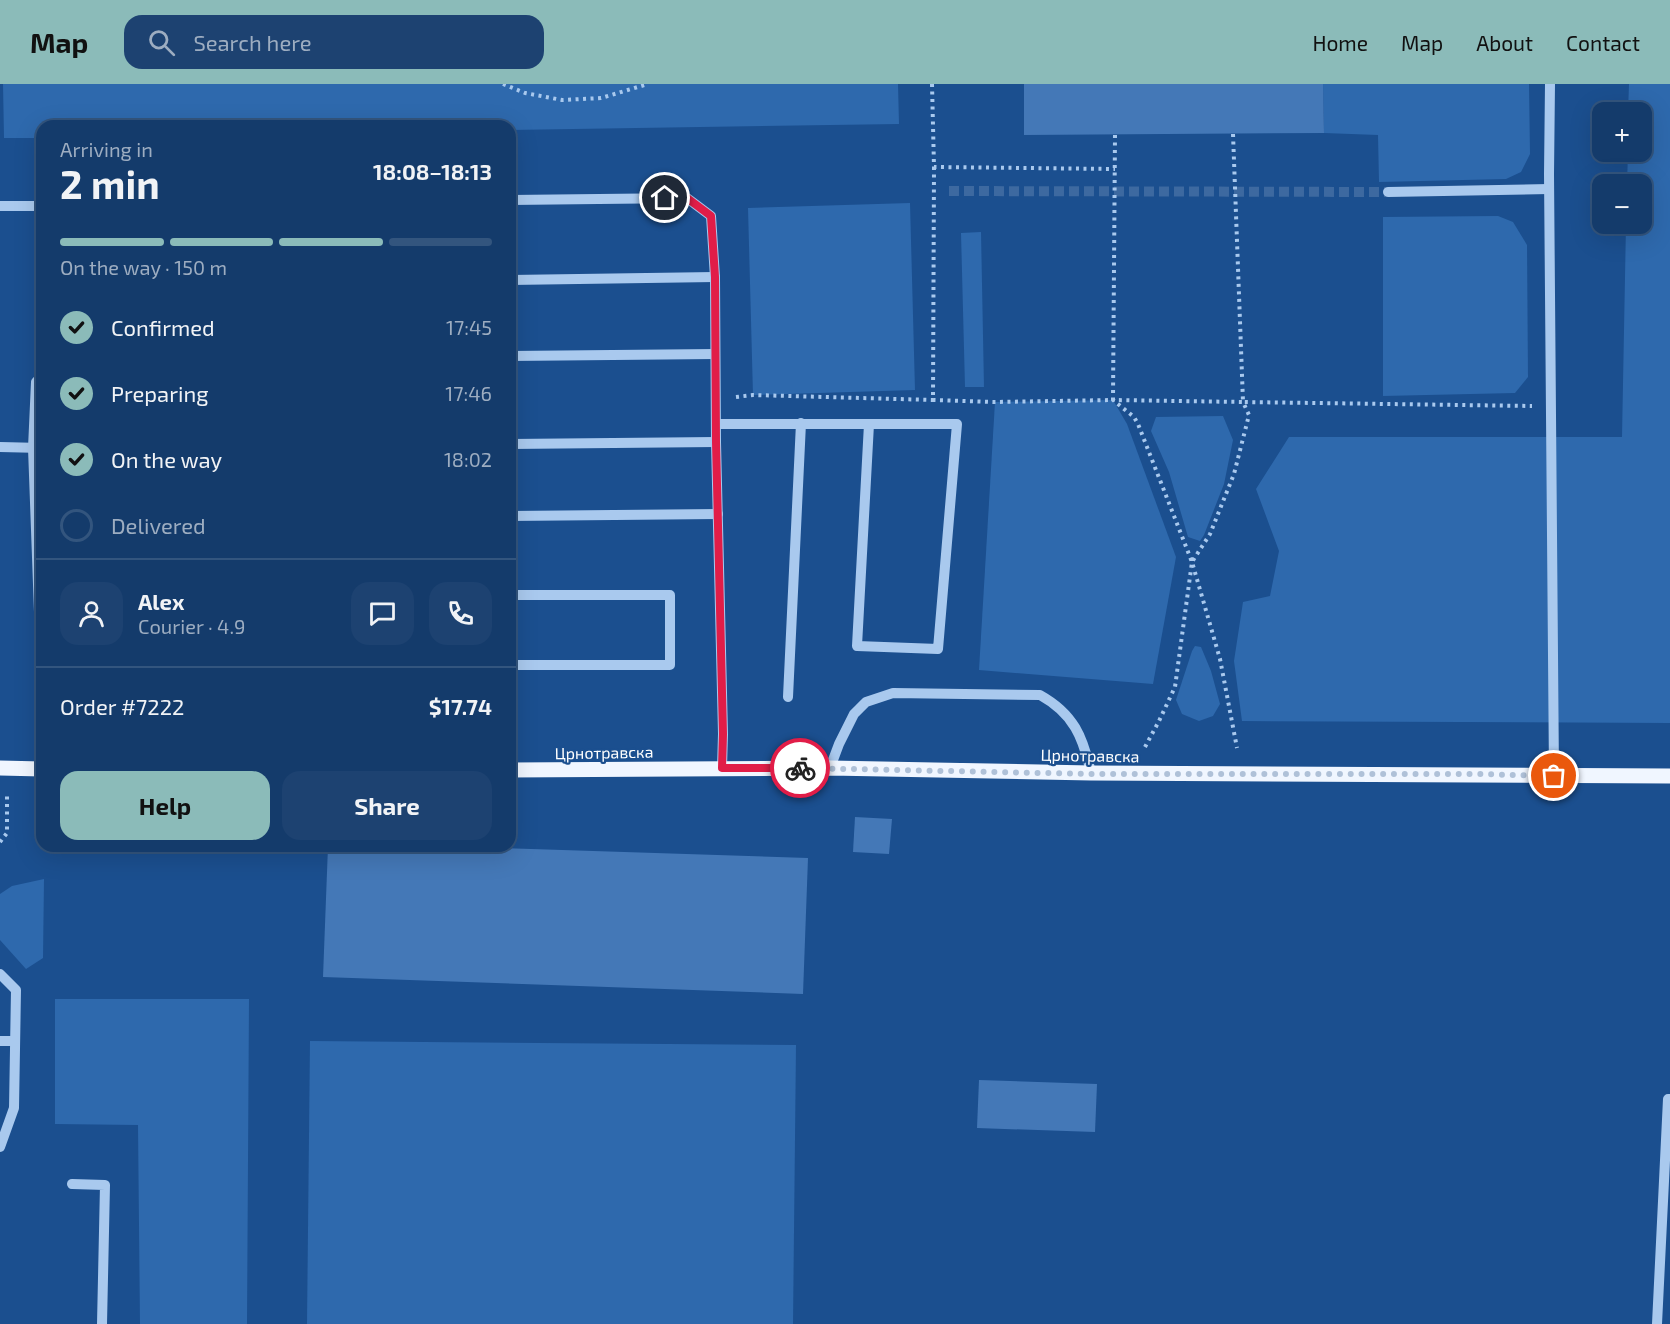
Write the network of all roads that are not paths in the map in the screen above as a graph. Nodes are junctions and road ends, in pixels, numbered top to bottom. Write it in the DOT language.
graph roads {
  1 [pos="1550,84"];
  2 [pos="1549,189"];
  3 [pos="1388,192"];
  4 [pos="516,200"];
  5 [pos="0,206"];
  6 [pos="36,206"];
  7 [pos="715,277"];
  8 [pos="516,280"];
  9 [pos="715,354"];
  10 [pos="516,356"];
  11 [pos="801,423"];
  12 [pos="717,424"];
  13 [pos="869,424"];
  14 [pos="716,442"];
  15 [pos="516,444"];
  16 [pos="0,447"];
  17 [pos="36,448"];
  18 [pos="718,514"];
  19 [pos="516,516"];
  20 [pos="516,595"];
  21 [pos="516,665"];
  22 [pos="788,697"];
  23 [pos="0,768"];
  24 [pos="36,768"];
  25 [pos="722,768"];
  26 [pos="830,768"];
  27 [pos="516,770"];
  28 [pos="1091,774"];
  29 [pos="1554,776"];
  30 [pos="1670,776"];
  31 [pos="0,974"];
  32 [pos="0,1041"];
  33 [pos="15,1041"];
  34 [pos="1670,1099"];
  35 [pos="0,1147"];
  36 [pos="72,1185"];
  37 [pos="102,1324"];
  38 [pos="1657,1324"];
  1 -- 2 [label="lane"];
  2 -- 3 [label="lane"];
  2 -- 29 [label="lane"];
  4 -- 7 [label="lane"];
  5 -- 6 [label="lane"];
  7 -- 8 [label="lane"];
  7 -- 9 [label="lane"];
  9 -- 10 [label="lane"];
  9 -- 12 [label="lane"];
  11 -- 12 [label="lane"];
  11 -- 13 [label="lane"];
  11 -- 22 [label="lane"];
  12 -- 14 [label="lane"];
  13 -- 13 [label="lane"];
  14 -- 15 [label="lane"];
  14 -- 18 [label="lane"];
  16 -- 17 [label="lane"];
  18 -- 19 [label="lane"];
  18 -- 25 [label="lane"];
  20 -- 21 [label="lane"];
  23 -- 24 [label="main road"];
  25 -- 26 [label="main road, Црнотравска"];
  25 -- 27 [label="main road, Црнотравска"];
  26 -- 28 [label="main road, Црнотравска"];
  26 -- 28 [label="lane"];
  28 -- 29 [label="main road, Црнотравска"];
  29 -- 30 [label="main road, Црнотравска"];
  31 -- 33 [label="lane"];
  32 -- 33 [label="lane"];
  33 -- 35 [label="lane"];
  34 -- 38 [label="lane"];
  36 -- 37 [label="lane"];
}
